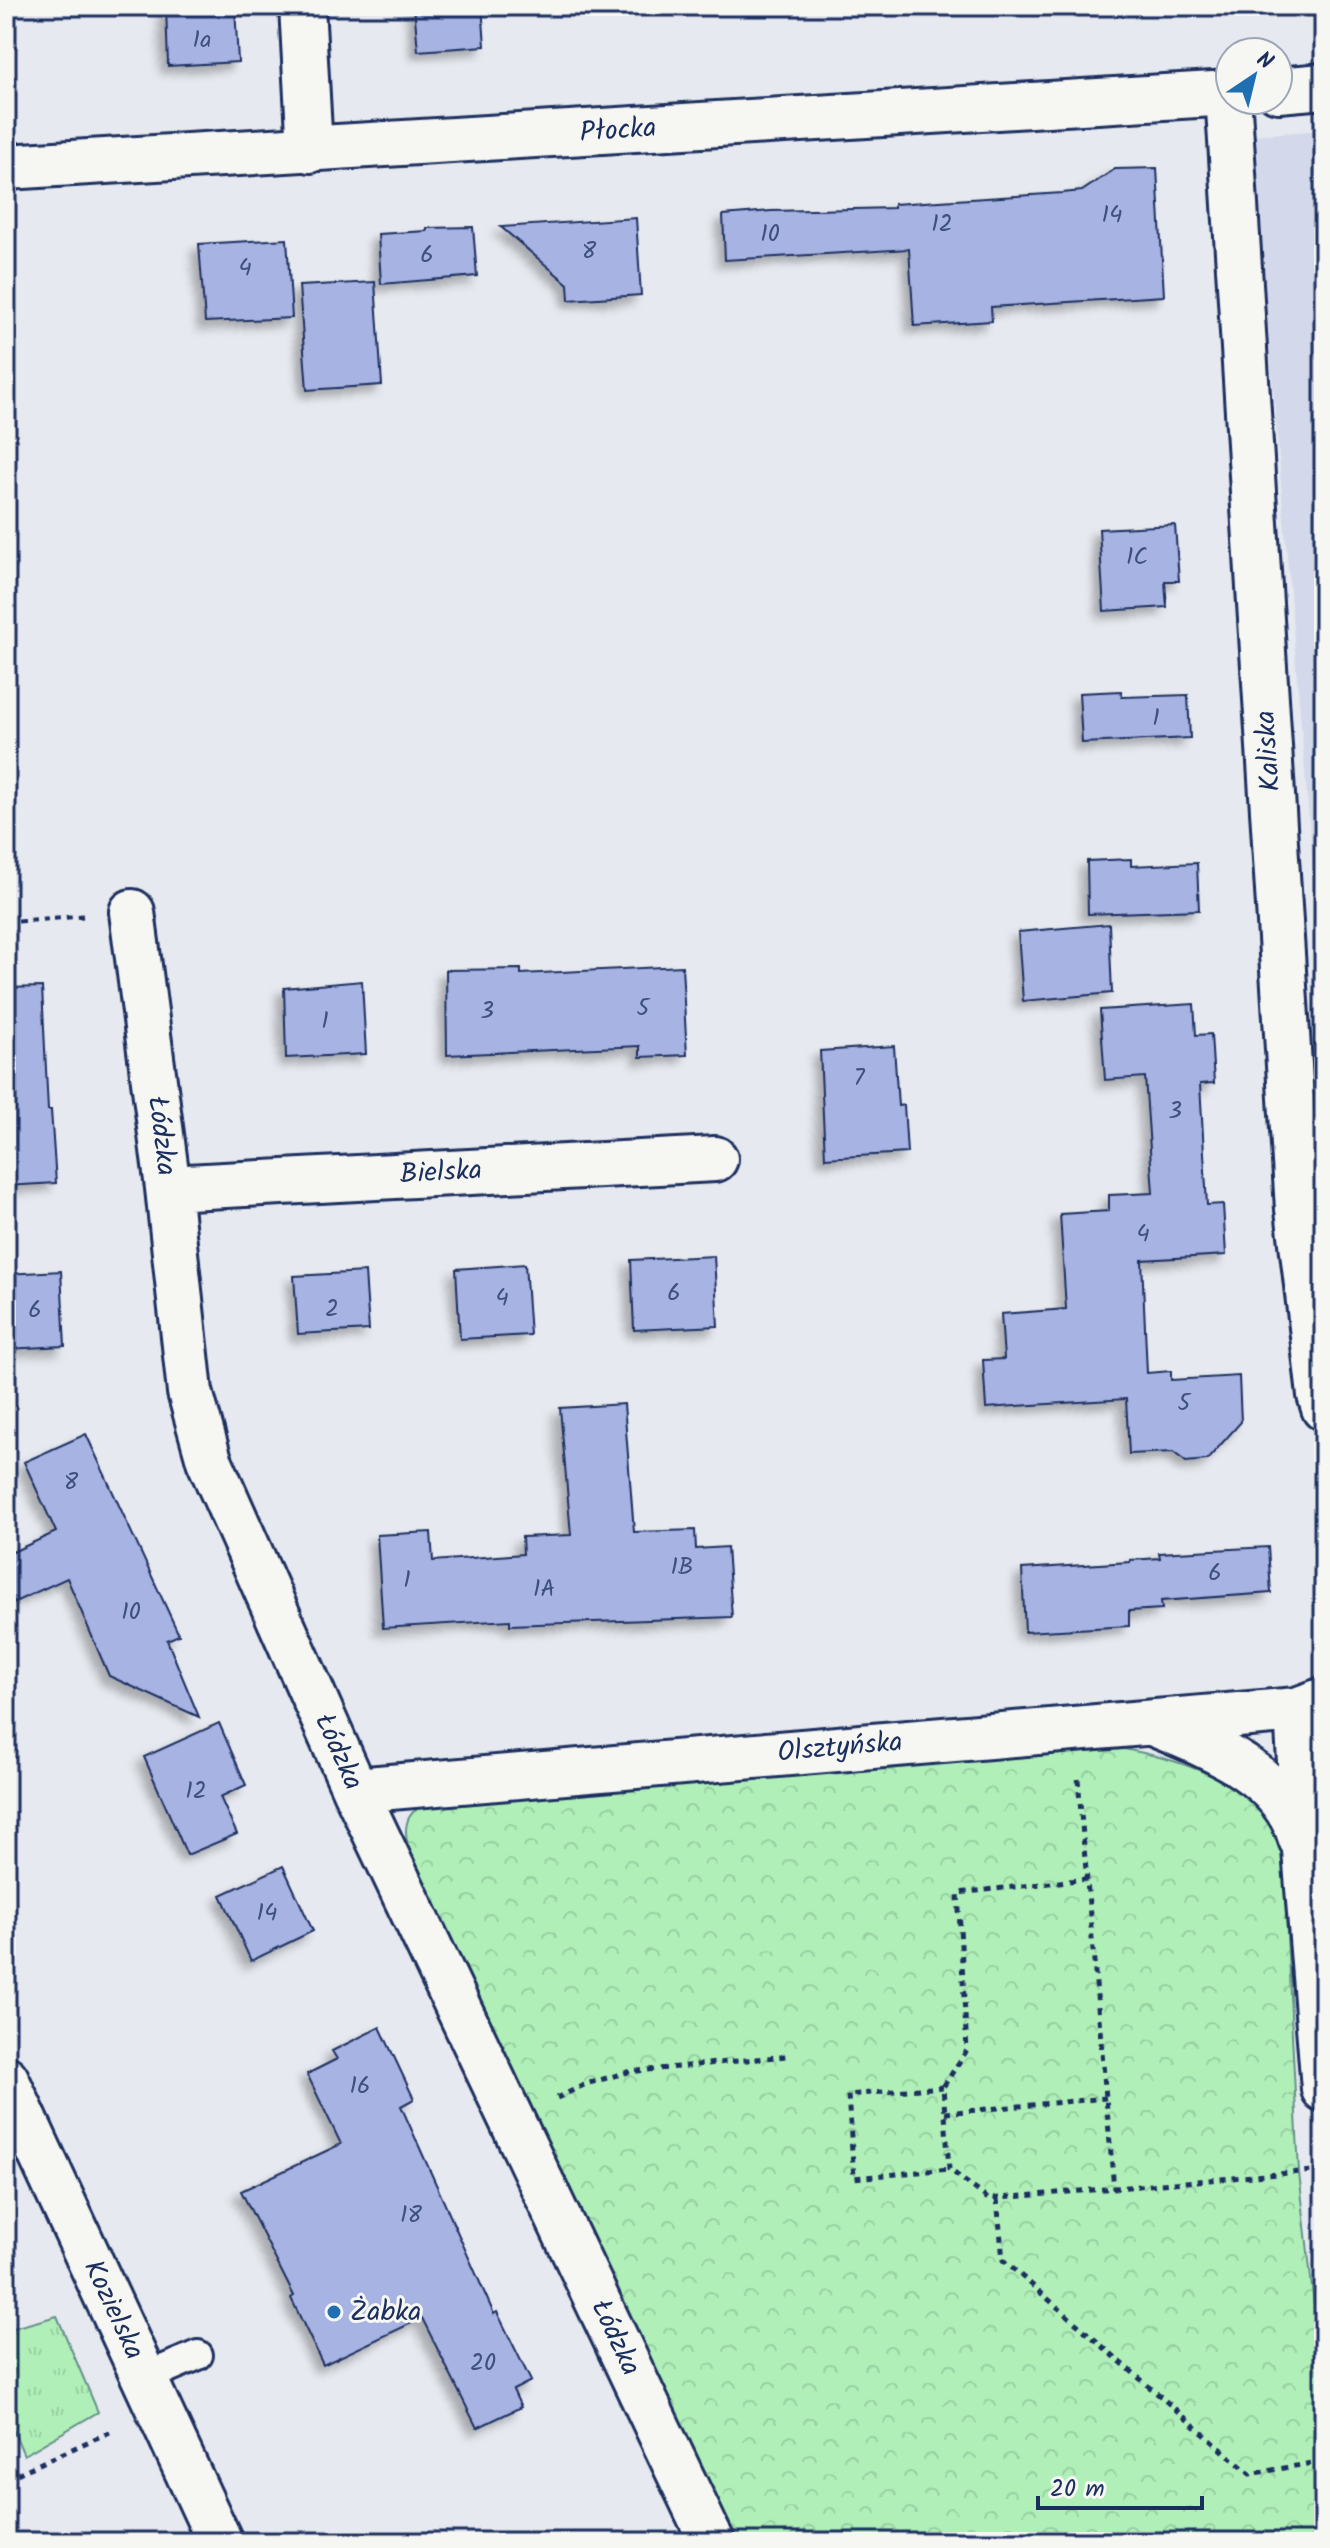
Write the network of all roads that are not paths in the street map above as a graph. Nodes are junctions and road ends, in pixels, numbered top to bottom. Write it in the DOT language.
graph roads {
  1 [pos="302,6"];
  2 [pos="1324,86"];
  3 [pos="1294,89"];
  4 [pos="1214,94"];
  5 [pos="1230,116"];
  6 [pos="310,150"];
  7 [pos="6,167"];
  8 [pos="132,912"];
  9 [pos="715,1159"];
  10 [pos="168,1188"];
  11 [pos="1324,1408"];
  12 [pos="1310,1705"];
  13 [pos="1151,1722"];
  14 [pos="355,1790"];
  15 [pos="1305,1850"];
  16 [pos="6,2079"];
  17 [pos="1324,2089"];
  18 [pos="198,2355"];
  19 [pos="152,2394"];
  20 [pos="220,2542"];
  21 [pos="712,2542"];
  1 -- 6 [label="street"];
  2 -- 3 [label="street"];
  4 -- 6 [label="street, Płocka"];
  5 -- 11 [label="street, Kaliska"];
  6 -- 7 [label="street, Płocka"];
  8 -- 10 [label="street, Łódzka"];
  9 -- 10 [label="street, Bielska"];
  10 -- 14 [label="street, Łódzka"];
  12 -- 13 [label="street, Olsztyńska"];
  12 -- 15 [label="street"];
  13 -- 14 [label="street, Olsztyńska"];
  13 -- 15 [label="street"];
  14 -- 21 [label="street, Łódzka"];
  15 -- 17 [label="street"];
  16 -- 19 [label="street, Kozielska"];
  18 -- 19 [label="lane"];
  19 -- 20 [label="street, Kozielska"];
}
